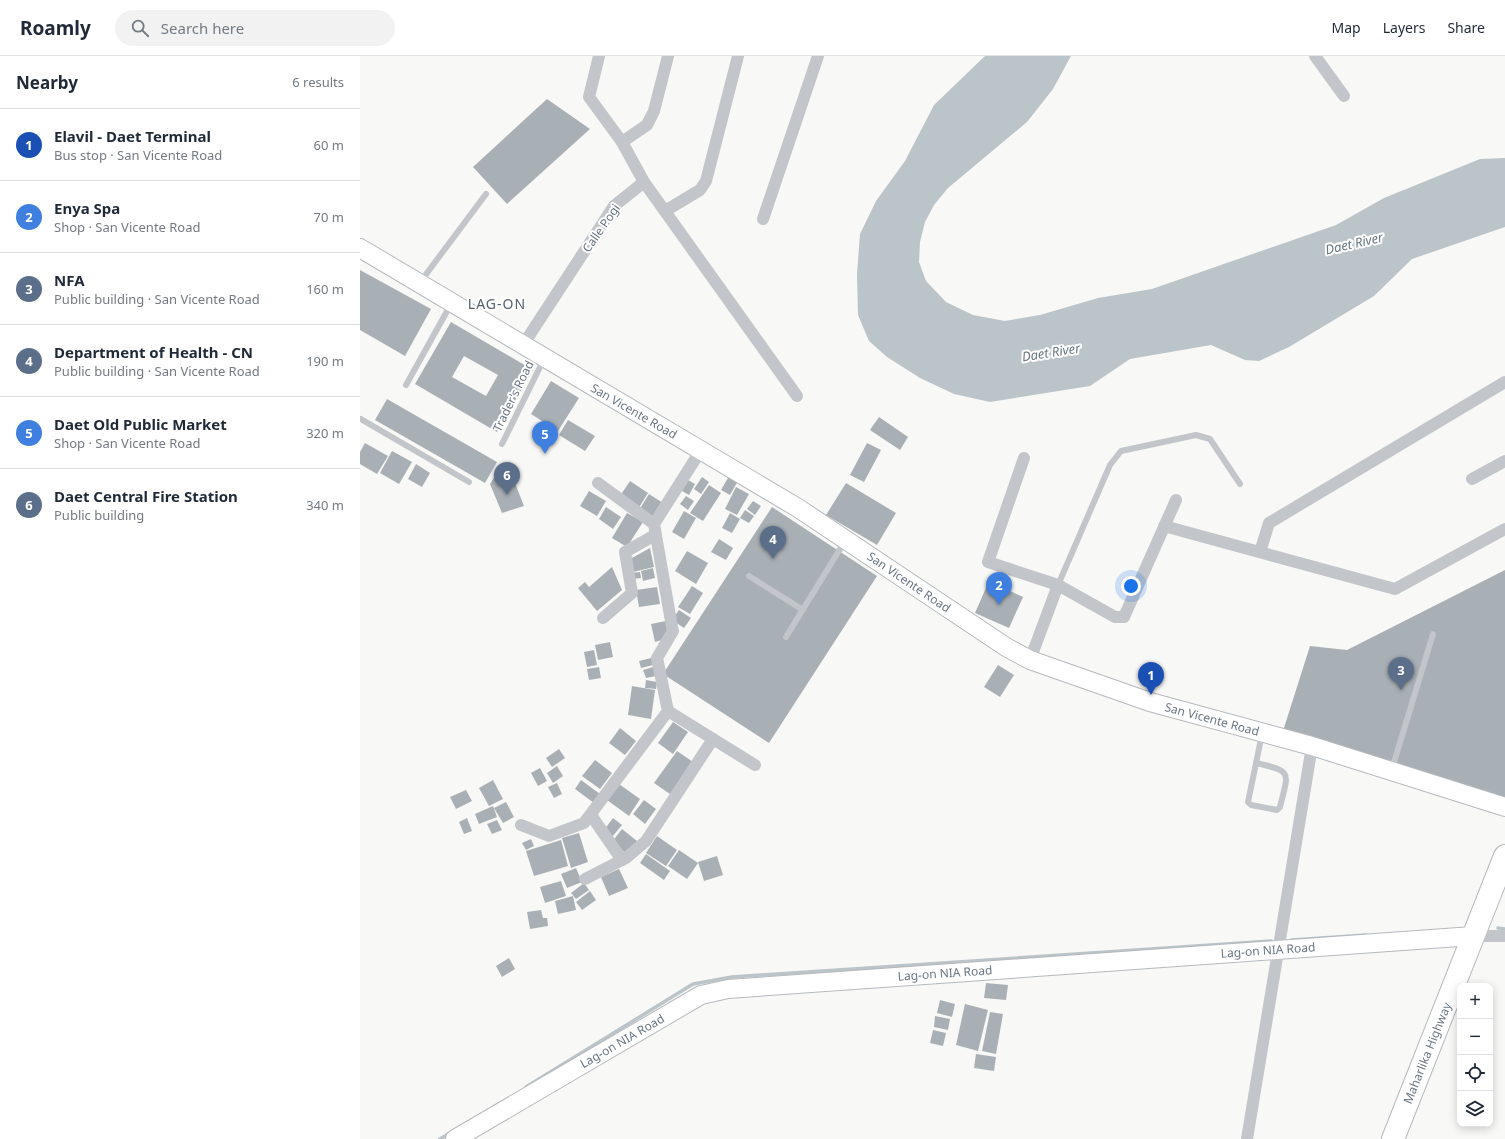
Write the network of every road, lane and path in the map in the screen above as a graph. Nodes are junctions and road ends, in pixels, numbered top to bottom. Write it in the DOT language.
graph roads {
  1 [pos="599,56"];
  2 [pos="668,56"];
  3 [pos="738,56"];
  4 [pos="818,56"];
  5 [pos="1315,56"];
  6 [pos="1344,96"];
  7 [pos="622,142"];
  8 [pos="644,182"];
  9 [pos="486,194"];
  10 [pos="665,211"];
  11 [pos="763,219"];
  12 [pos="360,248"];
  13 [pos="419,283"];
  14 [pos="452,303"];
  15 [pos="523,345"];
  16 [pos="544,358"];
  17 [pos="1505,382"];
  18 [pos="406,385"];
  19 [pos="797,396"];
  20 [pos="361,419"];
  21 [pos="502,444"];
  22 [pos="701,450"];
  23 [pos="1024,458"];
  24 [pos="1505,460"];
  25 [pos="1472,480"];
  26 [pos="469,482"];
  27 [pos="598,483"];
  28 [pos="1240,484"];
  29 [pos="1176,500"];
  30 [pos="1164,526"];
  31 [pos="655,529"];
  32 [pos="1505,529"];
  33 [pos="846,540"];
  34 [pos="1260,552"];
  35 [pos="749,576"];
  36 [pos="1058,585"];
  37 [pos="803,610"];
  38 [pos="603,618"];
  39 [pos="1433,634"];
  40 [pos="786,637"];
  41 [pos="1030,660"];
  42 [pos="668,711"];
  43 [pos="1263,732"];
  44 [pos="713,739"];
  45 [pos="1312,746"];
  46 [pos="1256,763"];
  47 [pos="755,765"];
  48 [pos="1392,771"];
  49 [pos="1505,807"];
  50 [pos="591,815"];
  51 [pos="522,825"];
  52 [pos="1505,856"];
  53 [pos="622,860"];
  54 [pos="585,879"];
  55 [pos="1473,936"];
  56 [pos="1505,936"];
  57 [pos="1280,948"];
  58 [pos="455,1139"];
  59 [pos="1247,1139"];
  60 [pos="1393,1139"];
  1 -- 7 [label="street"];
  2 -- 7 [label="street"];
  3 -- 10 [label="street"];
  4 -- 11 [label="street"];
  5 -- 6 [label="street"];
  7 -- 8 [label="street"];
  8 -- 10 [label="street"];
  8 -- 15 [label="street, Calle Pogi"];
  9 -- 13 [label="lane"];
  10 -- 19 [label="street"];
  12 -- 13 [label="main road, San Vicente Road"];
  13 -- 14 [label="main road, San Vicente Road"];
  14 -- 15 [label="main road, San Vicente Road"];
  14 -- 18 [label="lane"];
  15 -- 16 [label="main road, San Vicente Road"];
  16 -- 21 [label="lane, Trader's Road"];
  16 -- 22 [label="main road, San Vicente Road"];
  17 -- 34 [label="street"];
  20 -- 26 [label="lane"];
  22 -- 31 [label="street"];
  22 -- 33 [label="main road, San Vicente Road"];
  23 -- 36 [label="street"];
  24 -- 25 [label="street"];
  27 -- 31 [label="street"];
  28 -- 36 [label="lane"];
  29 -- 30 [label="street"];
  30 -- 34 [label="street"];
  30 -- 36 [label="street"];
  31 -- 38 [label="street"];
  31 -- 42 [label="street"];
  32 -- 34 [label="street"];
  33 -- 37 [label="lane"];
  33 -- 41 [label="main road, San Vicente Road"];
  35 -- 37 [label="lane"];
  36 -- 41 [label="street"];
  37 -- 40 [label="lane"];
  39 -- 48 [label="lane"];
  41 -- 43 [label="main road, San Vicente Road"];
  42 -- 44 [label="street"];
  42 -- 50 [label="street"];
  43 -- 45 [label="main road, San Vicente Road"];
  43 -- 46 [label="lane"];
  44 -- 47 [label="street"];
  44 -- 53 [label="street"];
  45 -- 48 [label="main road, San Vicente Road"];
  45 -- 57 [label="street"];
  46 -- 46 [label="lane"];
  48 -- 49 [label="main road, San Vicente Road"];
  50 -- 51 [label="street"];
  50 -- 53 [label="street"];
  52 -- 55 [label="highway, Maharlika Highway"];
  53 -- 54 [label="street"];
  55 -- 56 [label="street"];
  55 -- 57 [label="main road, Lag-on NIA Road"];
  55 -- 60 [label="highway, Maharlika Highway"];
  57 -- 58 [label="main road, Lag-on NIA Road"];
  57 -- 59 [label="street"];
}
